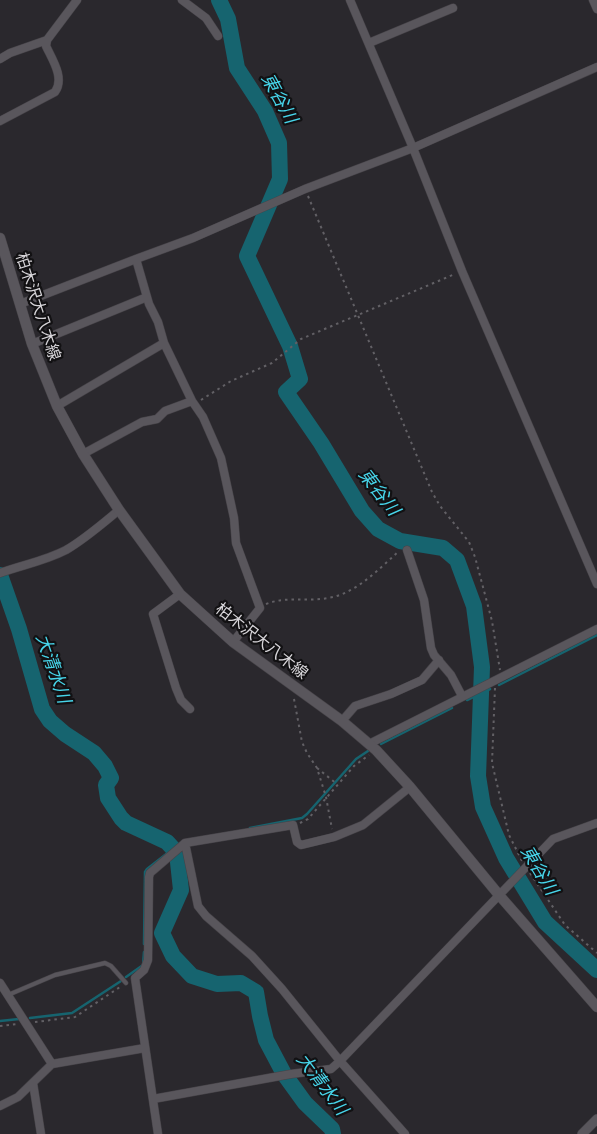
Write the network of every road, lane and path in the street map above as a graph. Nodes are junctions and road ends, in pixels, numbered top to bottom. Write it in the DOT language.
graph roads {
  1 [pos="77,0"];
  2 [pos="182,0"];
  3 [pos="350,0"];
  4 [pos="593,0"];
  5 [pos="453,8"];
  6 [pos="597,9"];
  7 [pos="218,36"];
  8 [pos="47,40"];
  9 [pos="369,43"];
  10 [pos="0,60"];
  11 [pos="597,68"];
  12 [pos="0,121"];
  13 [pos="413,148"];
  14 [pos="305,190"];
  15 [pos="1,245"];
  16 [pos="136,258"];
  17 [pos="462,272"];
  18 [pos="147,297"];
  19 [pos="20,304"];
  20 [pos="359,316"];
  21 [pos="164,343"];
  22 [pos="32,344"];
  23 [pos="193,403"];
  24 [pos="57,406"];
  25 [pos="83,454"];
  26 [pos="119,510"];
  27 [pos="407,550"];
  28 [pos="0,573"];
  29 [pos="597,584"];
  30 [pos="180,594"];
  31 [pos="260,608"];
  32 [pos="597,629"];
  33 [pos="233,642"];
  34 [pos="439,660"];
  35 [pos="501,677"];
  36 [pos="491,682"];
  37 [pos="293,686"];
  38 [pos="464,695"];
  39 [pos="190,709"];
  40 [pos="342,721"];
  41 [pos="370,749"];
  42 [pos="317,768"];
  43 [pos="338,784"];
  44 [pos="410,787"];
  45 [pos="326,797"];
  46 [pos="597,823"];
  47 [pos="293,825"];
  48 [pos="334,837"];
  49 [pos="183,844"];
  50 [pos="525,869"];
  51 [pos="499,895"];
  52 [pos="597,953"];
  53 [pos="126,983"];
  54 [pos="0,984"];
  55 [pos="8,995"];
  56 [pos="597,1008"];
  57 [pos="33,1022"];
  58 [pos="19,1023"];
  59 [pos="0,1026"];
  60 [pos="145,1048"];
  61 [pos="340,1061"];
  62 [pos="52,1064"];
  63 [pos="33,1083"];
  64 [pos="153,1099"];
  65 [pos="0,1106"];
  66 [pos="597,1119"];
  67 [pos="41,1134"];
  68 [pos="158,1134"];
  69 [pos="405,1134"];
  70 [pos="582,1134"];
  1 -- 8 [label="street"];
  2 -- 7 [label="street"];
  3 -- 9 [label="street"];
  4 -- 6 [label="street"];
  5 -- 9 [label="street"];
  8 -- 10 [label="street"];
  8 -- 12 [label="street"];
  9 -- 13 [label="street"];
  11 -- 13 [label="street"];
  13 -- 14 [label="street"];
  13 -- 17 [label="street"];
  14 -- 16 [label="street"];
  14 -- 20 [label="path"];
  15 -- 19 [label="main road, 柏木沢大八木線"];
  16 -- 18 [label="street"];
  16 -- 19 [label="street"];
  17 -- 20 [label="path"];
  17 -- 29 [label="street"];
  18 -- 21 [label="street"];
  18 -- 22 [label="street"];
  19 -- 22 [label="main road, 柏木沢大八木線"];
  20 -- 23 [label="path"];
  20 -- 35 [label="path"];
  21 -- 23 [label="street"];
  21 -- 24 [label="street"];
  22 -- 24 [label="main road, 柏木沢大八木線"];
  23 -- 25 [label="street"];
  23 -- 31 [label="street"];
  24 -- 25 [label="main road, 柏木沢大八木線"];
  25 -- 26 [label="main road, 柏木沢大八木線"];
  26 -- 28 [label="street"];
  26 -- 30 [label="main road, 柏木沢大八木線"];
  27 -- 31 [label="path"];
  27 -- 34 [label="street"];
  30 -- 33 [label="main road, 柏木沢大八木線"];
  30 -- 39 [label="street"];
  31 -- 33 [label="street"];
  32 -- 35 [label="street"];
  33 -- 37 [label="main road, 柏木沢大八木線"];
  34 -- 38 [label="street"];
  34 -- 40 [label="street"];
  35 -- 36 [label="street"];
  36 -- 38 [label="street"];
  36 -- 50 [label="path"];
  37 -- 40 [label="main road, 柏木沢大八木線"];
  37 -- 42 [label="path"];
  38 -- 41 [label="street"];
  40 -- 41 [label="main road, 柏木沢大八木線"];
  41 -- 43 [label="path"];
  41 -- 44 [label="main road, 柏木沢大八木線"];
  42 -- 43 [label="path"];
  42 -- 45 [label="path"];
  43 -- 45 [label="path"];
  44 -- 48 [label="street"];
  44 -- 51 [label="main road, 柏木沢大八木線"];
  45 -- 47 [label="path"];
  45 -- 48 [label="path"];
  46 -- 50 [label="street"];
  47 -- 48 [label="street"];
  47 -- 49 [label="street"];
  49 -- 60 [label="street"];
  49 -- 61 [label="street"];
  50 -- 51 [label="street"];
  50 -- 52 [label="path"];
  51 -- 56 [label="main road, 柏木沢大八木線"];
  51 -- 61 [label="street"];
  53 -- 55 [label="lane"];
  53 -- 57 [label="path"];
  54 -- 55 [label="street"];
  55 -- 62 [label="street"];
  58 -- 59 [label="path"];
  60 -- 62 [label="street"];
  60 -- 64 [label="street"];
  61 -- 64 [label="street"];
  61 -- 69 [label="street"];
  62 -- 63 [label="street"];
  63 -- 65 [label="street"];
  63 -- 67 [label="street"];
  64 -- 68 [label="street"];
  66 -- 70 [label="street"];
}
